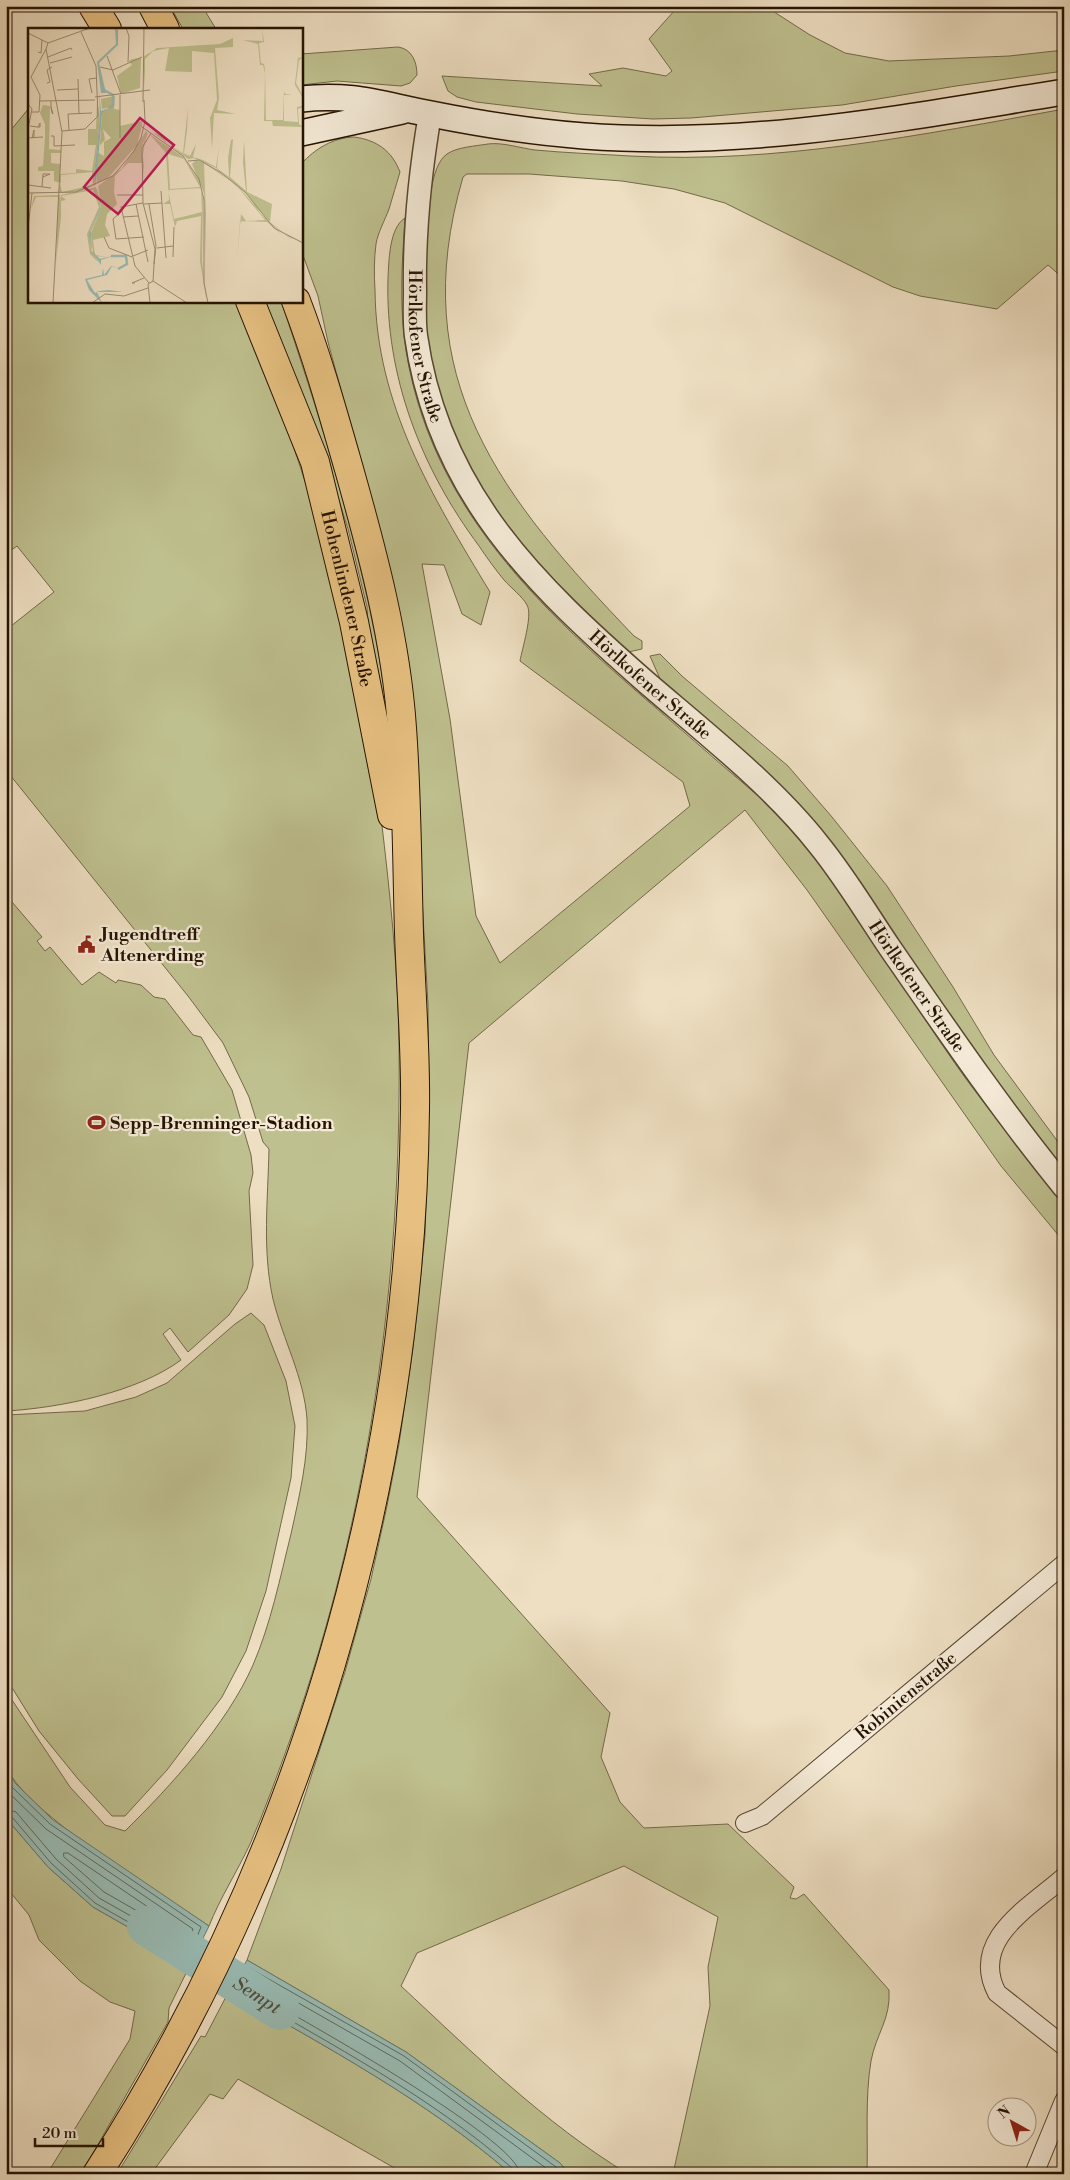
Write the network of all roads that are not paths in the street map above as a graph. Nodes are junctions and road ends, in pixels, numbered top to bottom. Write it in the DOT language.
graph roads {
  1 [pos="92,6"];
  2 [pos="153,6"];
  3 [pos="106,28"];
  4 [pos="164,28"];
  5 [pos="1064,92"];
  6 [pos="302,99"];
  7 [pos="419,112"];
  8 [pos="311,131"];
  9 [pos="302,146"];
  10 [pos="250,302"];
  11 [pos="296,302"];
  12 [pos="408,905"];
  13 [pos="1064,1187"];
  14 [pos="1064,1564"];
  15 [pos="745,1823"];
  16 [pos="1064,1877"];
  17 [pos="1064,2046"];
  18 [pos="1064,2101"];
  19 [pos="97,2174"];
  20 [pos="1034,2174"];
  1 -- 3 [label="main road"];
  2 -- 4 [label="main road"];
  5 -- 7 [label="main road"];
  6 -- 7 [label="main road"];
  7 -- 8 [label="main road"];
  7 -- 13 [label="street, Hörlkofener Straße"];
  8 -- 9 [label="main road"];
  10 -- 12 [label="main road, Hohenlindener Straße"];
  11 -- 12 [label="main road"];
  12 -- 19 [label="main road"];
  14 -- 15 [label="street, Robinienstraße"];
  16 -- 17 [label="street"];
  18 -- 20 [label="street"];
}
